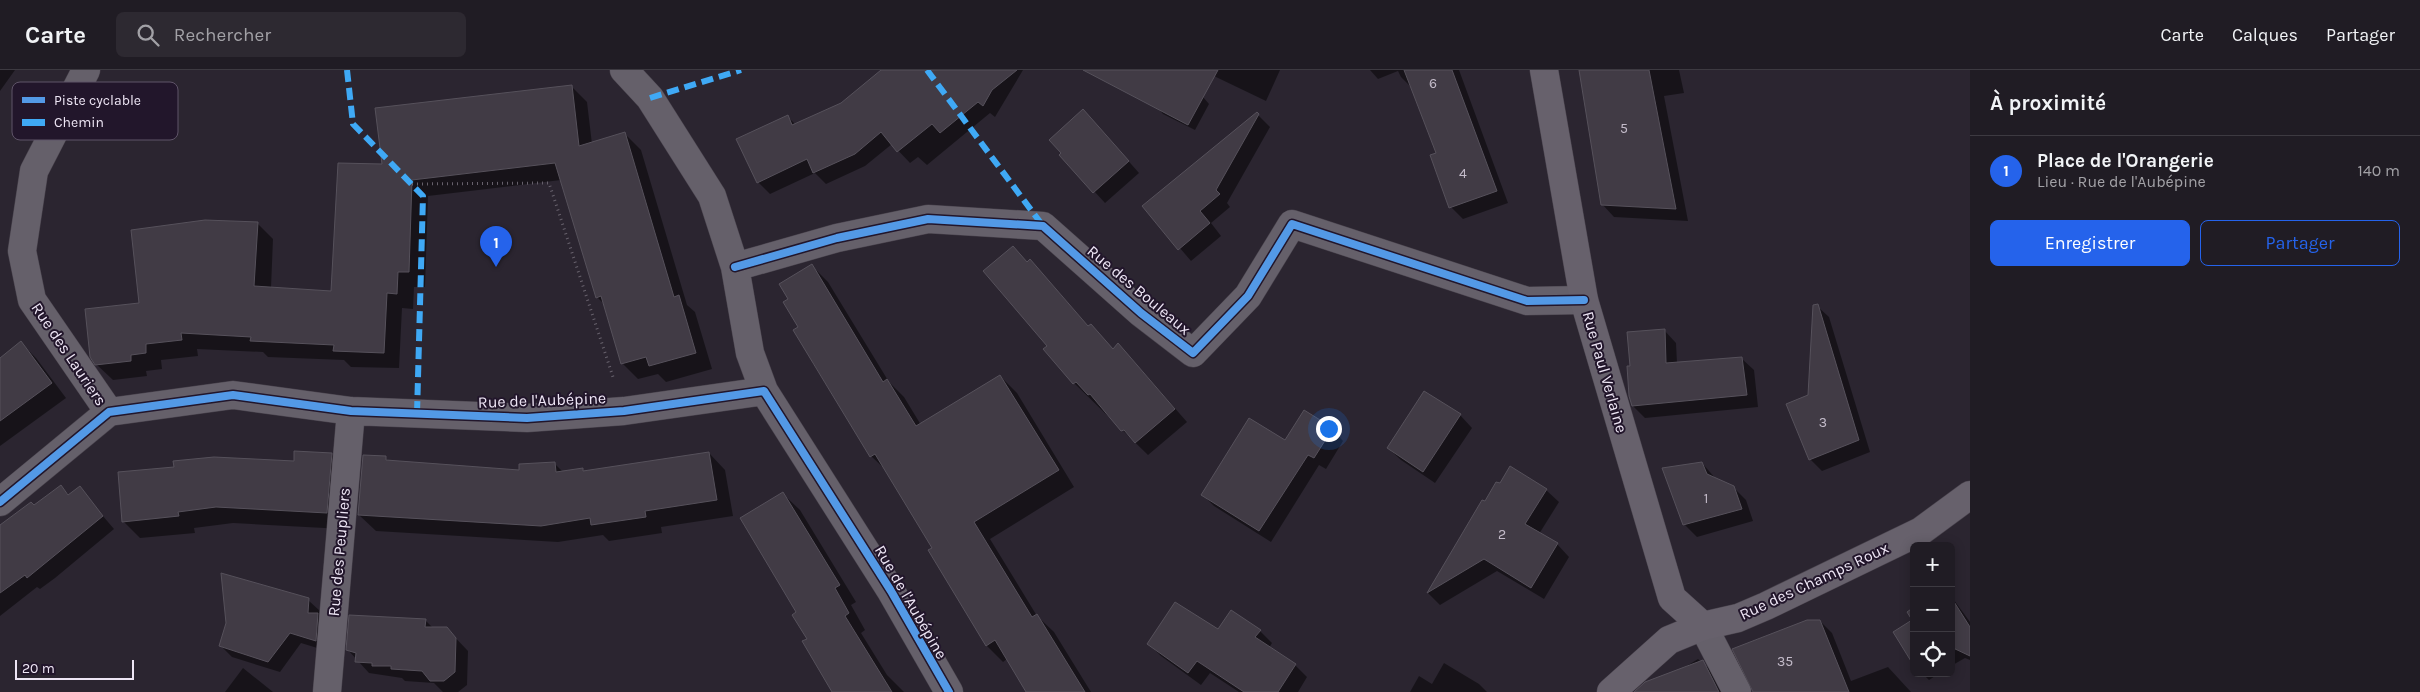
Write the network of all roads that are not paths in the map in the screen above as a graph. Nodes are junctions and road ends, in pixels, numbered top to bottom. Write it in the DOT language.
graph roads {
  1 [pos="86,70"];
  2 [pos="624,70"];
  3 [pos="1544,70"];
  4 [pos="80,82"];
  5 [pos="50,140"];
  6 [pos="735,267"];
  7 [pos="1584,300"];
  8 [pos="764,391"];
  9 [pos="351,411"];
  10 [pos="109,412"];
  11 [pos="1970,495"];
  12 [pos="0,502"];
  13 [pos="1704,626"];
  14 [pos="327,692"];
  15 [pos="949,692"];
  16 [pos="1610,692"];
  17 [pos="1737,692"];
  1 -- 4 [label="street, Rue des Lauriers"];
  2 -- 6 [label="street"];
  3 -- 7 [label="street, Rue Paul Verlaine"];
  5 -- 10 [label="street, Rue des Lauriers"];
  6 -- 7 [label="street, Rue des Bouleaux"];
  6 -- 8 [label="street"];
  7 -- 13 [label="street, Rue Paul Verlaine"];
  8 -- 9 [label="street, Rue de l'Aubépine"];
  8 -- 15 [label="street, Rue de l'Aubépine"];
  9 -- 10 [label="street, Rue de l'Aubépine"];
  9 -- 14 [label="street, Rue des Peupliers"];
  10 -- 12 [label="street"];
  11 -- 13 [label="street, Rue des Champs Roux"];
  13 -- 16 [label="street, Rue des Champs Roux"];
  13 -- 17 [label="street"];
}
